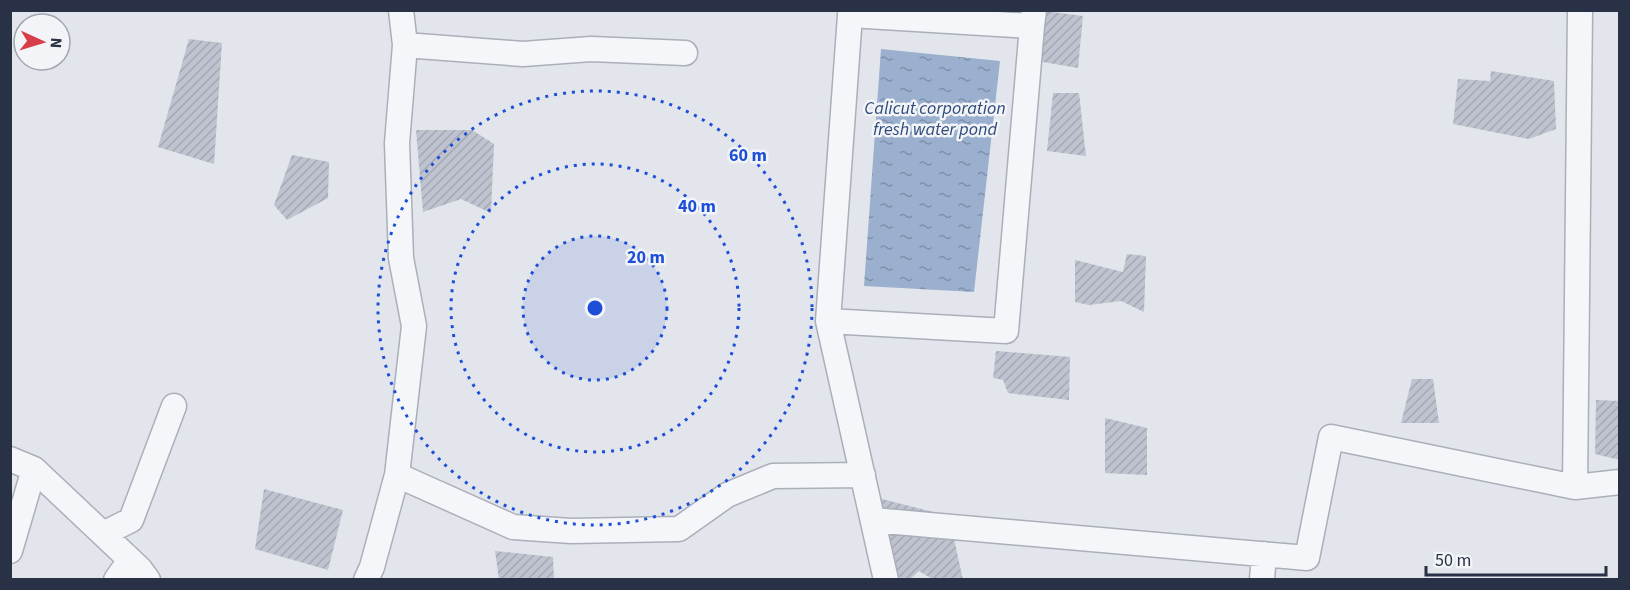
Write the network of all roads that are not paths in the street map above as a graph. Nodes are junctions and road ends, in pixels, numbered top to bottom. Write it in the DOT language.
graph roads {
  1 [pos="401,10"];
  2 [pos="1580,10"];
  3 [pos="1033,18"];
  4 [pos="405,45"];
  5 [pos="685,53"];
  6 [pos="828,321"];
  7 [pos="174,406"];
  8 [pos="10,459"];
  9 [pos="34,470"];
  10 [pos="397,475"];
  11 [pos="863,475"];
  12 [pos="1620,482"];
  13 [pos="1575,488"];
  14 [pos="873,520"];
  15 [pos="103,534"];
  16 [pos="10,550"];
  17 [pos="1264,554"];
  18 [pos="130,560"];
  19 [pos="116,579"];
  20 [pos="148,579"];
  21 [pos="366,579"];
  22 [pos="886,579"];
  23 [pos="1262,579"];
  1 -- 4 [label="street"];
  2 -- 13 [label="street"];
  3 -- 6 [label="street"];
  3 -- 6 [label="street"];
  4 -- 5 [label="street"];
  4 -- 10 [label="street"];
  6 -- 11 [label="street"];
  7 -- 15 [label="street"];
  8 -- 9 [label="street"];
  9 -- 15 [label="street"];
  9 -- 16 [label="street"];
  10 -- 11 [label="street"];
  10 -- 21 [label="street"];
  11 -- 14 [label="street"];
  12 -- 13 [label="street"];
  13 -- 17 [label="street"];
  14 -- 17 [label="street"];
  14 -- 22 [label="street"];
  15 -- 18 [label="street"];
  17 -- 23 [label="street"];
  18 -- 19 [label="street"];
  18 -- 20 [label="street"];
}
